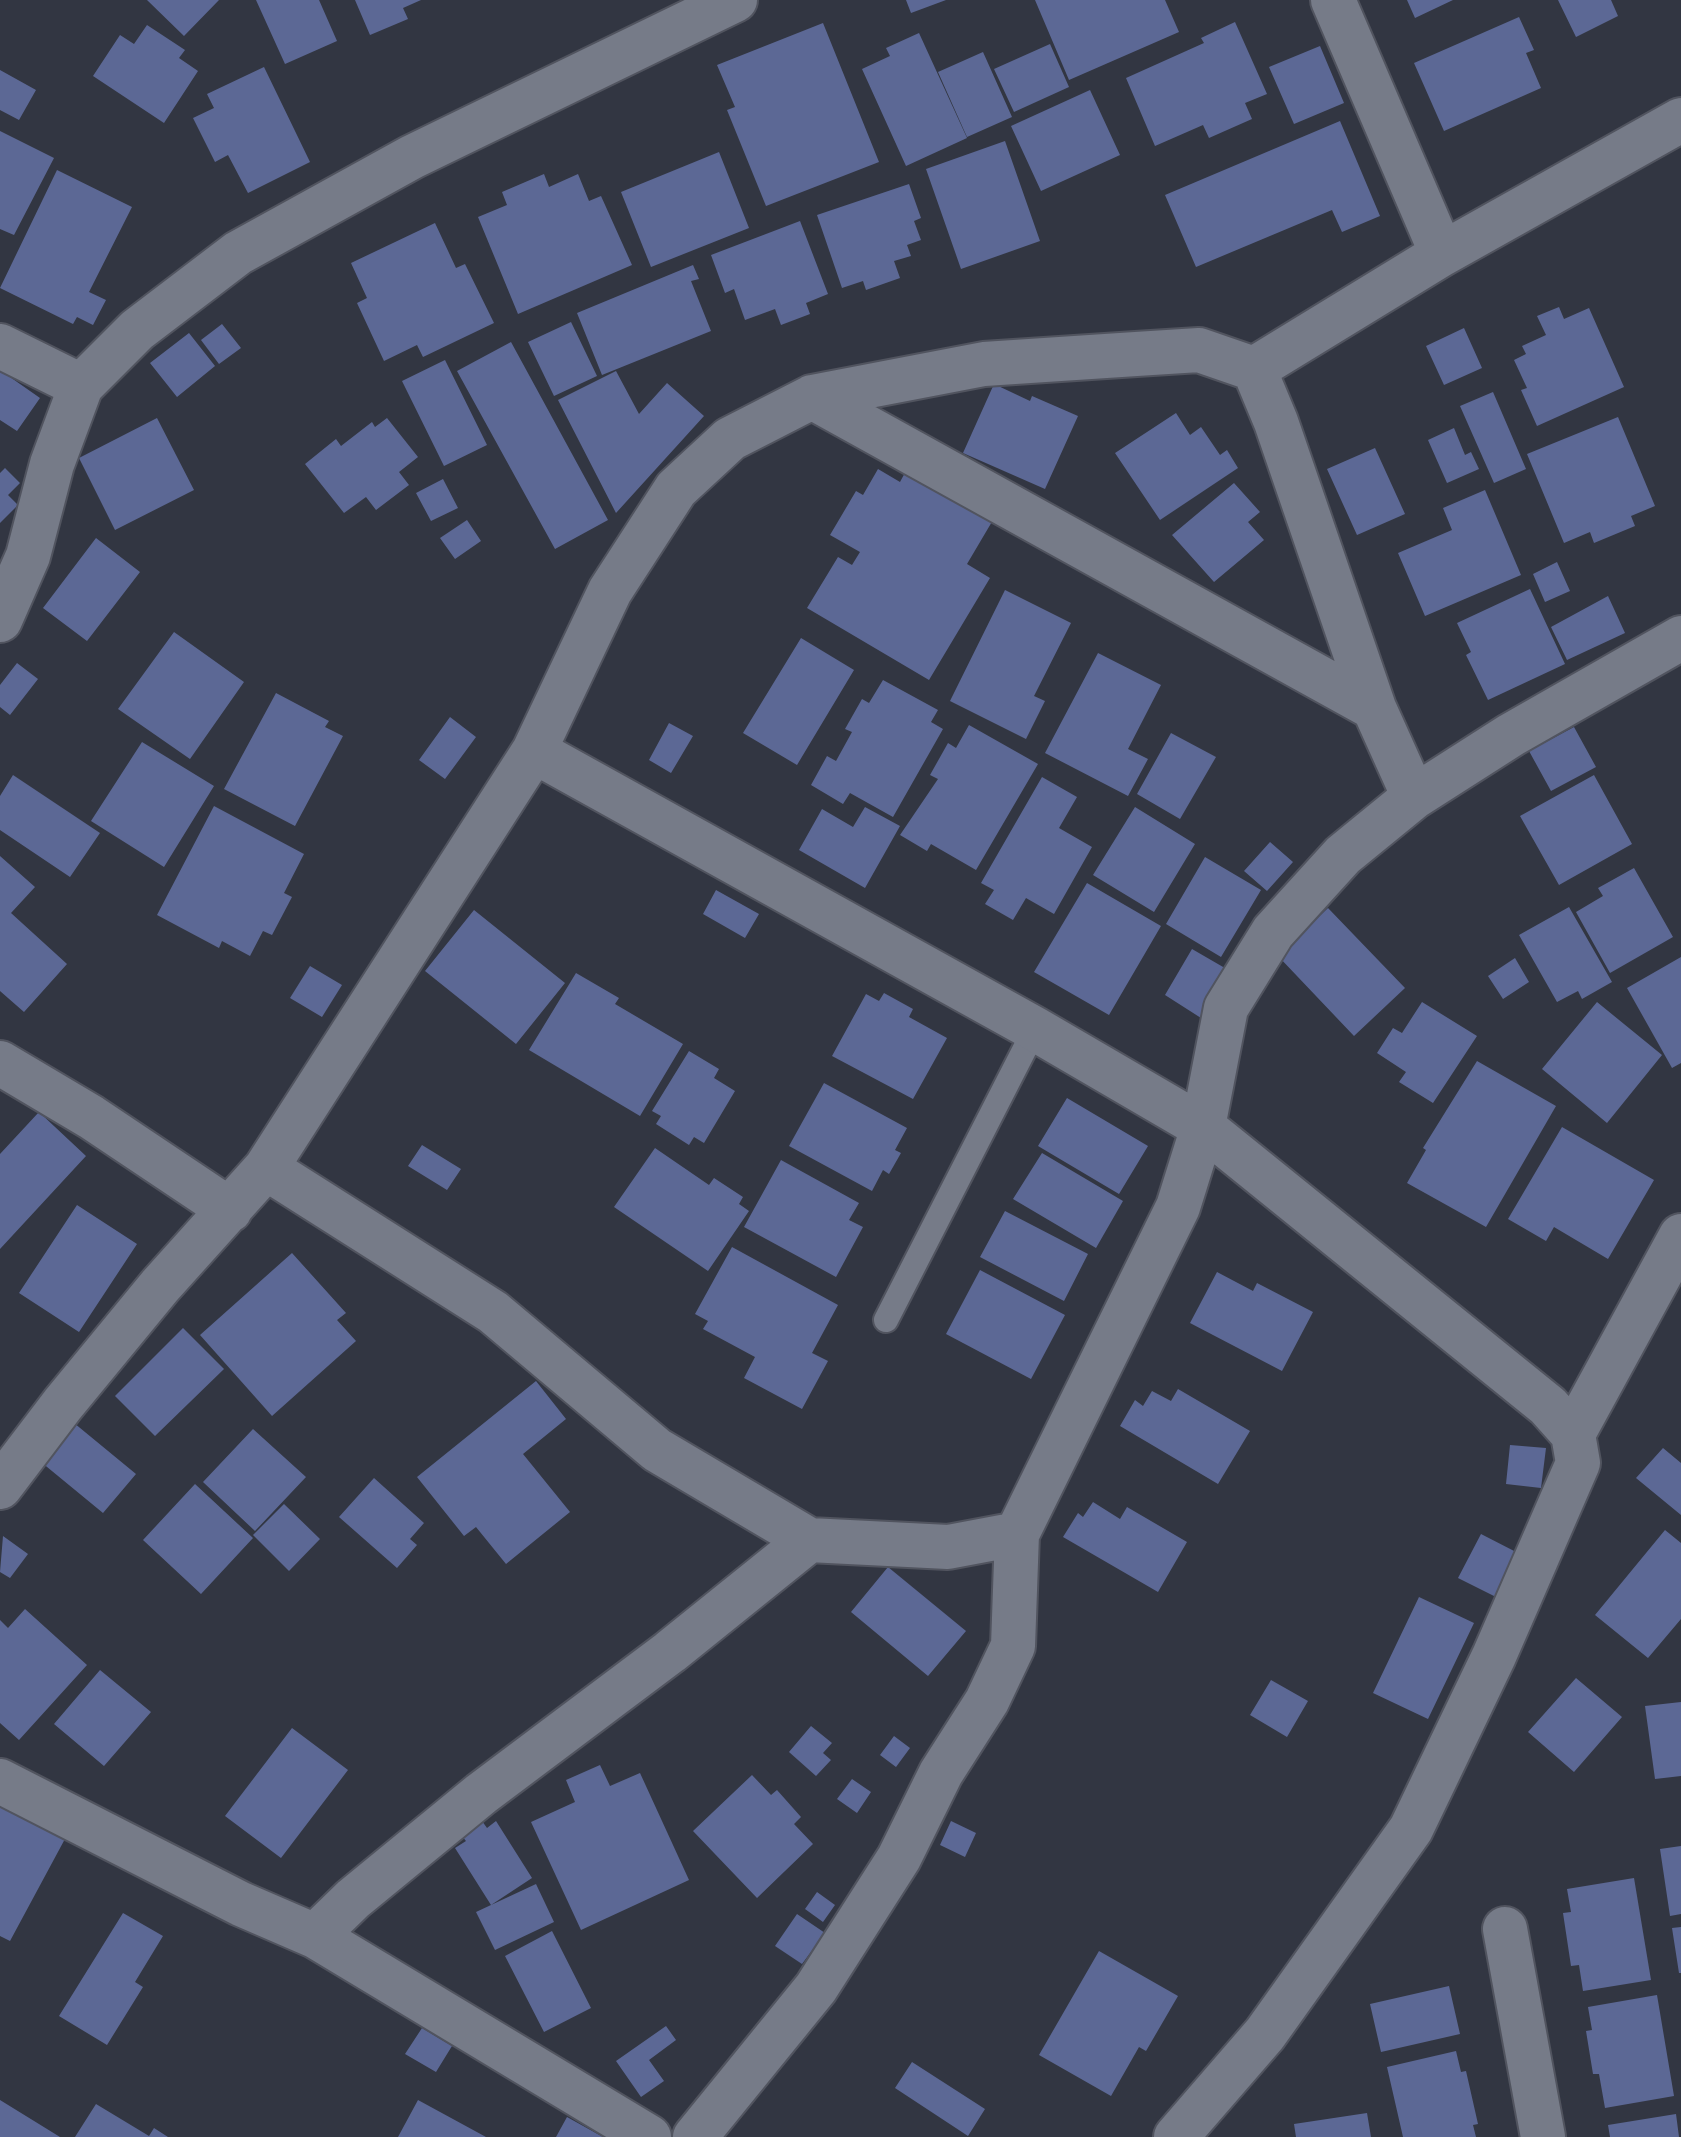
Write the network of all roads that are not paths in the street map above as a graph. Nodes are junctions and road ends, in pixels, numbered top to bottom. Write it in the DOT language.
graph roads {
  1 [pos="735,0"];
  2 [pos="1333,0"];
  3 [pos="1681,120"];
  4 [pos="1442,254"];
  5 [pos="0,346"];
  6 [pos="1254,369"];
  7 [pos="81,386"];
  8 [pos="812,397"];
  9 [pos="0,620"];
  10 [pos="1681,638"];
  11 [pos="1374,708"];
  12 [pos="534,751"];
  13 [pos="1414,797"];
  14 [pos="1035,1029"];
  15 [pos="0,1063"];
  16 [pos="1203,1127"];
  17 [pos="266,1168"];
  18 [pos="230,1210"];
  19 [pos="1681,1236"];
  20 [pos="886,1320"];
  21 [pos="1573,1434"];
  22 [pos="0,1487"];
  23 [pos="1017,1534"];
  24 [pos="809,1540"];
  25 [pos="0,1781"];
  26 [pos="1505,1929"];
  27 [pos="315,1936"];
  28 [pos="649,2137"];
  29 [pos="695,2137"];
  30 [pos="1176,2137"];
  31 [pos="1543,2137"];
  1 -- 7 [label="street"];
  2 -- 4 [label="street"];
  3 -- 4 [label="street"];
  4 -- 6 [label="street"];
  5 -- 7 [label="street"];
  6 -- 8 [label="street"];
  6 -- 11 [label="street"];
  7 -- 9 [label="street"];
  8 -- 11 [label="street"];
  8 -- 12 [label="street"];
  10 -- 13 [label="street"];
  11 -- 13 [label="street"];
  12 -- 14 [label="street"];
  12 -- 17 [label="street"];
  13 -- 16 [label="street"];
  14 -- 16 [label="street"];
  14 -- 20 [label="lane"];
  15 -- 18 [label="street"];
  16 -- 21 [label="street"];
  16 -- 23 [label="street"];
  17 -- 18 [label="street"];
  17 -- 24 [label="street"];
  18 -- 22 [label="street"];
  19 -- 21 [label="street"];
  21 -- 30 [label="street"];
  23 -- 24 [label="street"];
  23 -- 29 [label="street"];
  24 -- 27 [label="street"];
  25 -- 27 [label="street"];
  26 -- 31 [label="street"];
  27 -- 28 [label="street"];
}
